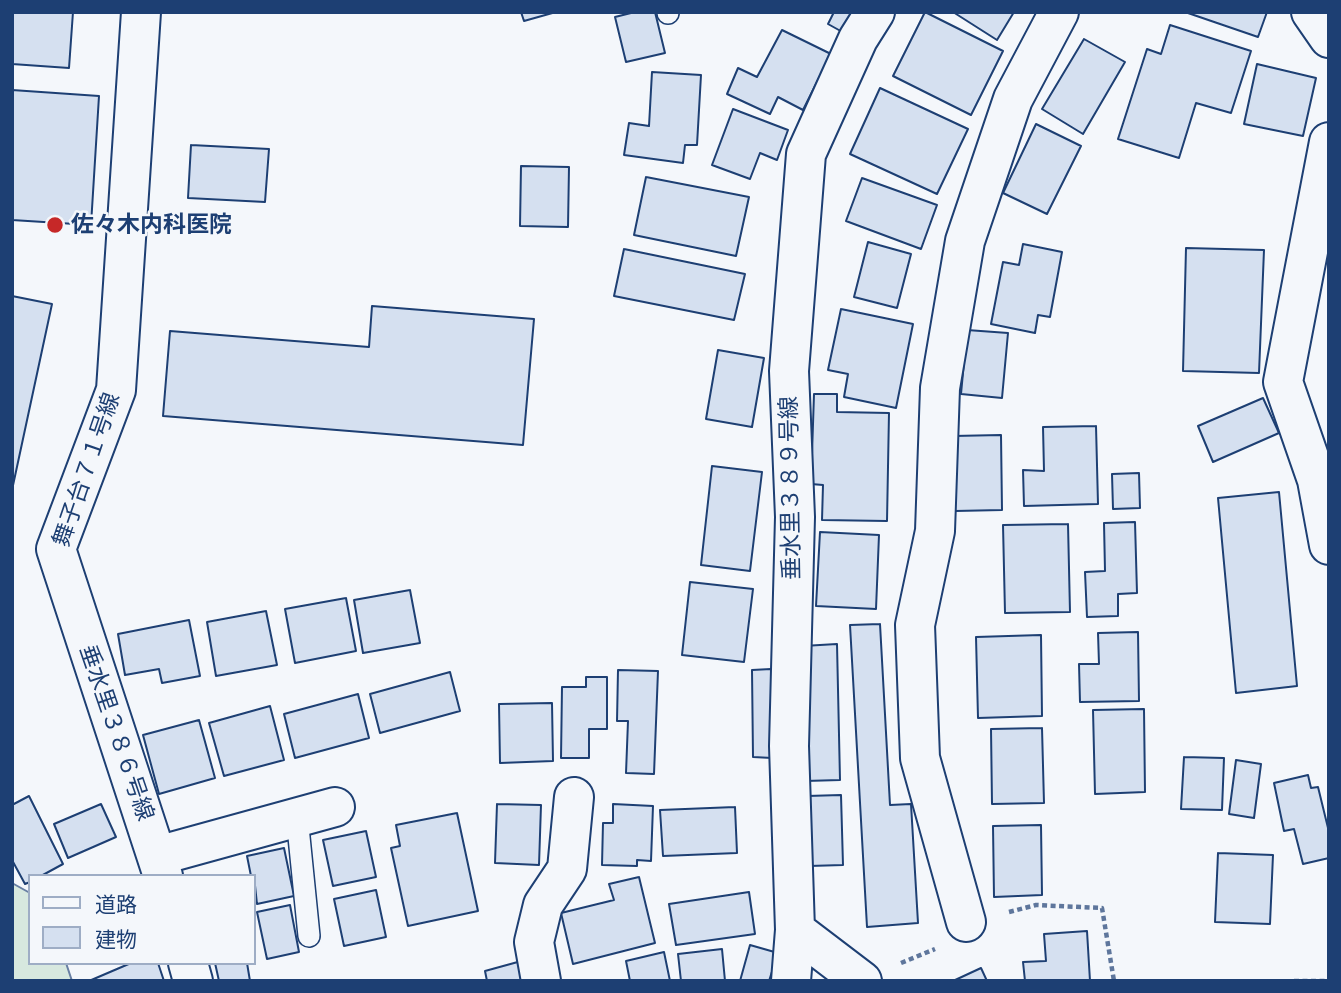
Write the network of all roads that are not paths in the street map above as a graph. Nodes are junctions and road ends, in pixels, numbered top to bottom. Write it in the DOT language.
graph roads {
  1 [pos="141,12"];
  2 [pos="874,12"];
  3 [pos="1059,12"];
  4 [pos="1311,12"];
  5 [pos="1329,38"];
  6 [pos="1329,142"];
  7 [pos="1329,545"];
  8 [pos="68,591"];
  9 [pos="574,797"];
  10 [pos="335,807"];
  11 [pos="297,817"];
  12 [pos="160,866"];
  13 [pos="965,922"];
  14 [pos="795,930"];
  15 [pos="309,936"];
  16 [pos="861,979"];
  17 [pos="541,981"];
  18 [pos="791,981"];
  1 -- 8 [label="street, 舞子台７１号線"];
  2 -- 14 [label="street, 垂水里３８９号線"];
  3 -- 13 [label="street"];
  4 -- 5 [label="street"];
  6 -- 7 [label="street"];
  8 -- 12 [label="street, 垂水里３８６号線"];
  9 -- 17 [label="street"];
  10 -- 11 [label="street"];
  11 -- 12 [label="street"];
  11 -- 15 [label="lane"];
  14 -- 16 [label="street"];
  14 -- 18 [label="street, 垂水里３８９号線"];
}
